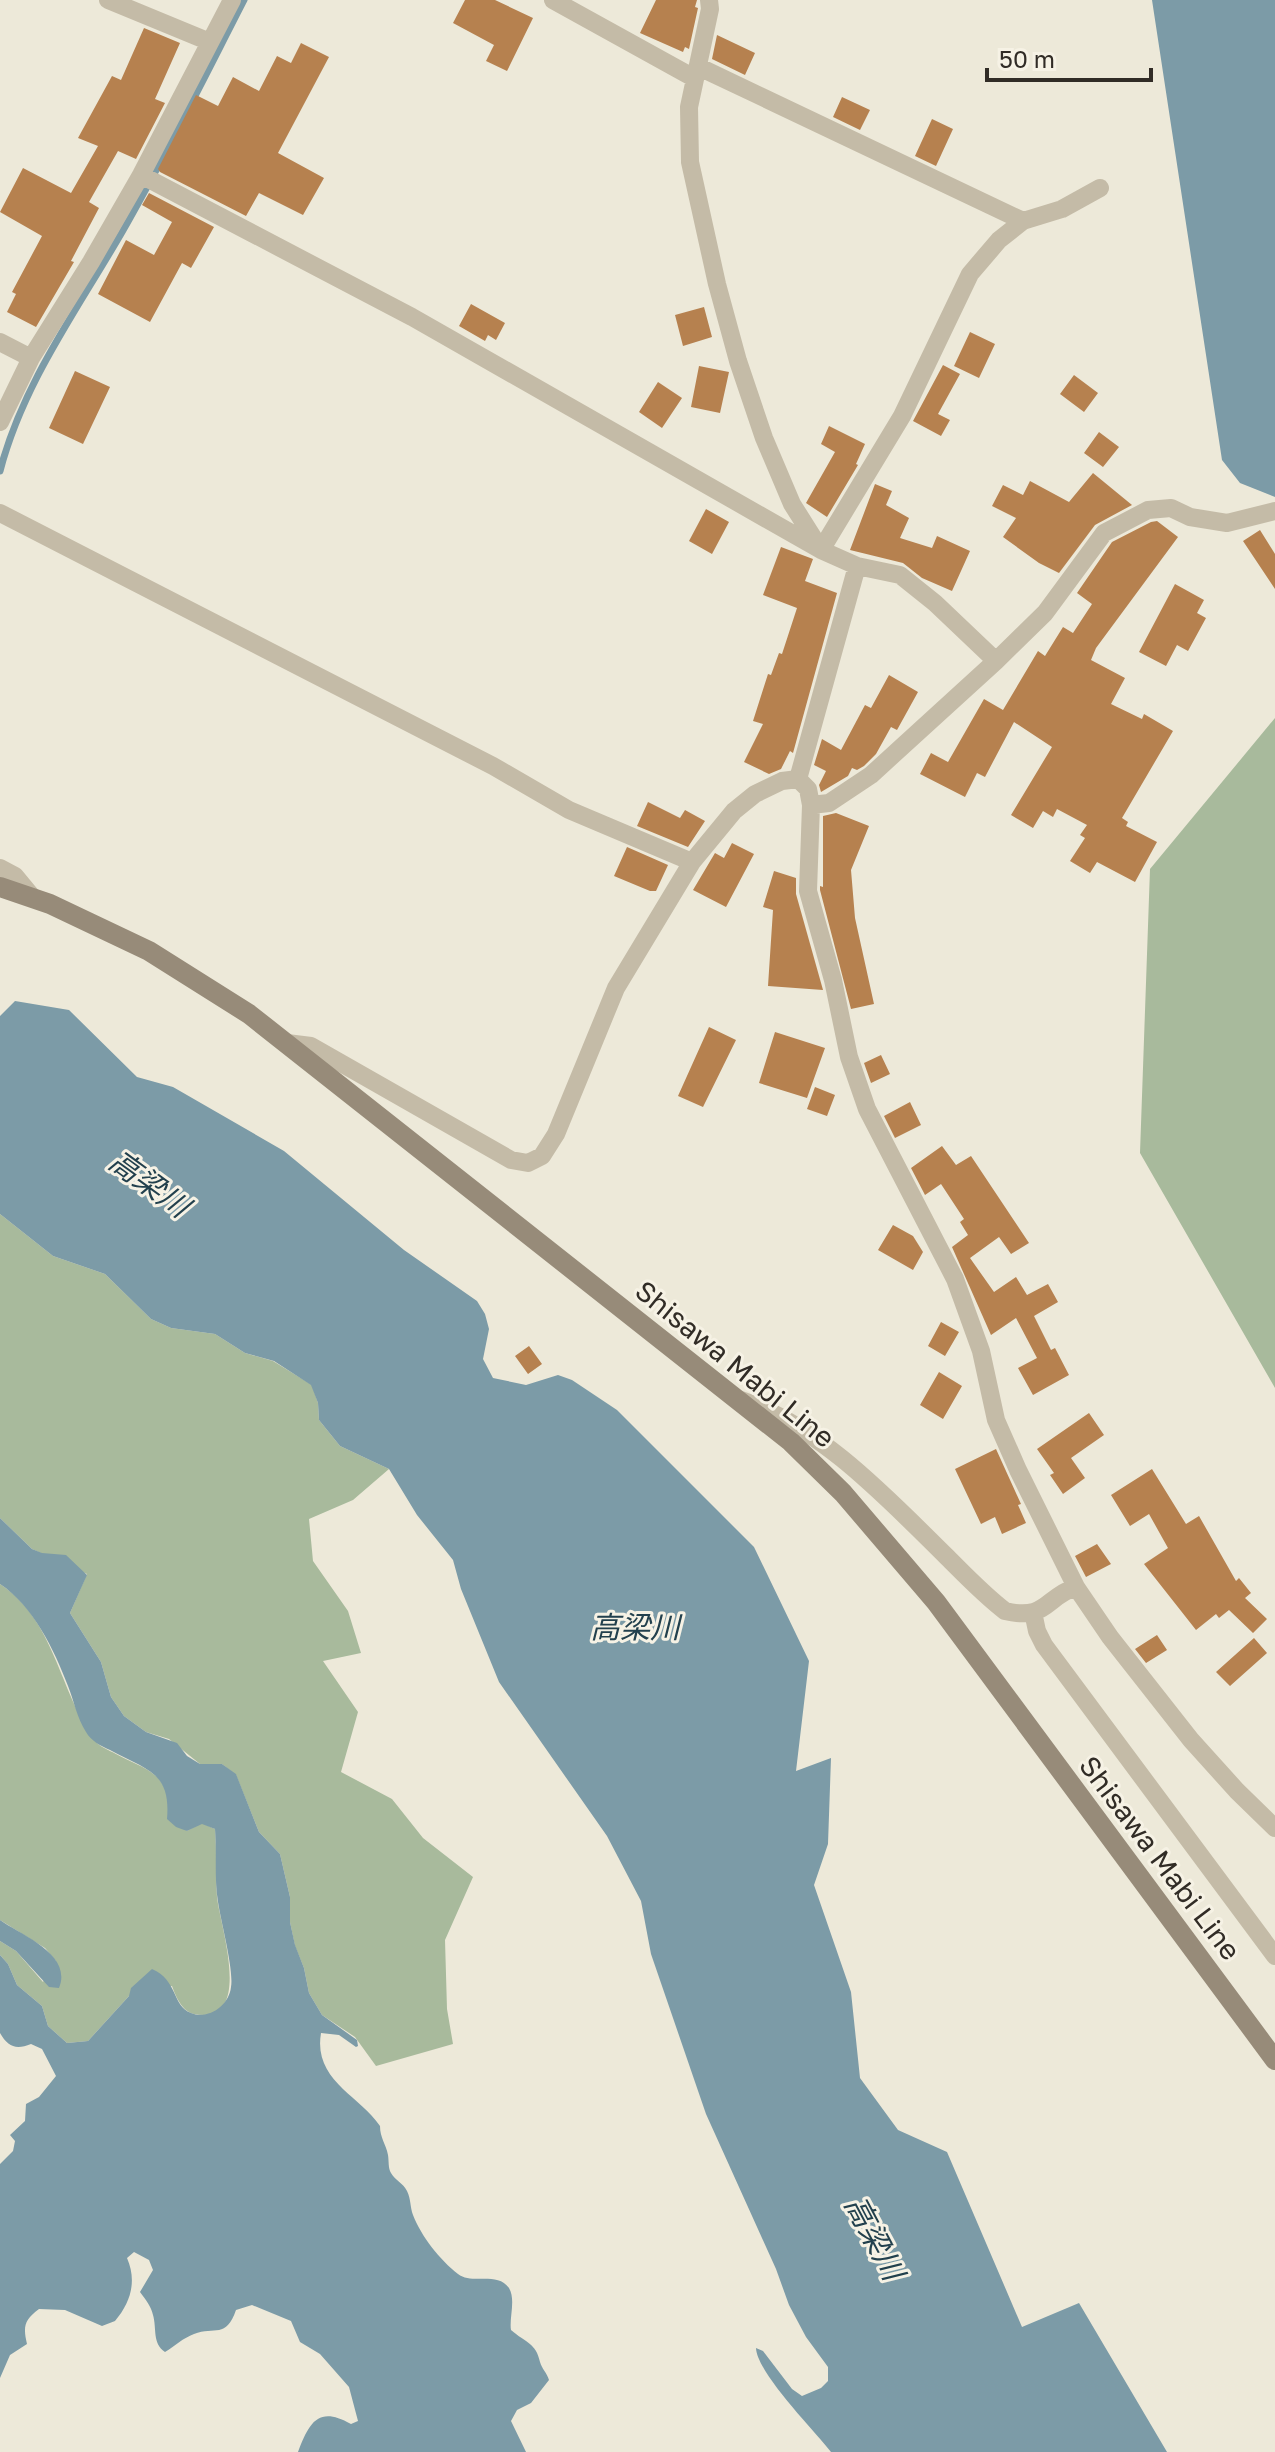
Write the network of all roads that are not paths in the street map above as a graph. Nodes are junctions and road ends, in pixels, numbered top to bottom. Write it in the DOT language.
graph roads {
  1 [pos="108,0"];
  2 [pos="232,0"];
  3 [pos="553,0"];
  4 [pos="709,0"];
  5 [pos="210,42"];
  6 [pos="697,73"];
  7 [pos="141,175"];
  8 [pos="1100,188"];
  9 [pos="1023,221"];
  10 [pos="0,342"];
  11 [pos="31,358"];
  12 [pos="0,422"];
  13 [pos="1275,511"];
  14 [pos="0,513"];
  15 [pos="821,550"];
  16 [pos="857,566"];
  17 [pos="996,661"];
  18 [pos="798,779"];
  19 [pos="811,805"];
  20 [pos="692,862"];
  21 [pos="0,868"];
  22 [pos="0,887"];
  23 [pos="34,899"];
  24 [pos="287,1043"];
  25 [pos="738,1400"];
  26 [pos="1076,1587"];
  27 [pos="1033,1612"];
  28 [pos="1275,1828"];
  29 [pos="1275,1956"];
  30 [pos="1275,2060"];
  1 -- 5 [label="street"];
  2 -- 5 [label="street"];
  3 -- 6 [label="street"];
  4 -- 6 [label="street"];
  5 -- 7 [label="street"];
  6 -- 9 [label="street"];
  6 -- 15 [label="street"];
  7 -- 11 [label="street"];
  7 -- 15 [label="street"];
  8 -- 9 [label="street"];
  9 -- 15 [label="street"];
  10 -- 11 [label="street"];
  11 -- 12 [label="street"];
  13 -- 17 [label="street"];
  14 -- 20 [label="street"];
  15 -- 16 [label="street"];
  16 -- 17 [label="street"];
  16 -- 18 [label="street"];
  17 -- 19 [label="street"];
  18 -- 19 [label="street"];
  18 -- 20 [label="street"];
  19 -- 26 [label="street"];
  20 -- 24 [label="street"];
  21 -- 23 [label="street"];
  22 -- 23 [label="main road, Shisawa Mabi Line"];
  23 -- 24 [label="main road, Shisawa Mabi Line"];
  24 -- 25 [label="main road, Shisawa Mabi Line"];
  25 -- 27 [label="street"];
  25 -- 30 [label="main road, Shisawa Mabi Line"];
  26 -- 27 [label="street"];
  26 -- 28 [label="street"];
  27 -- 29 [label="street"];
}
